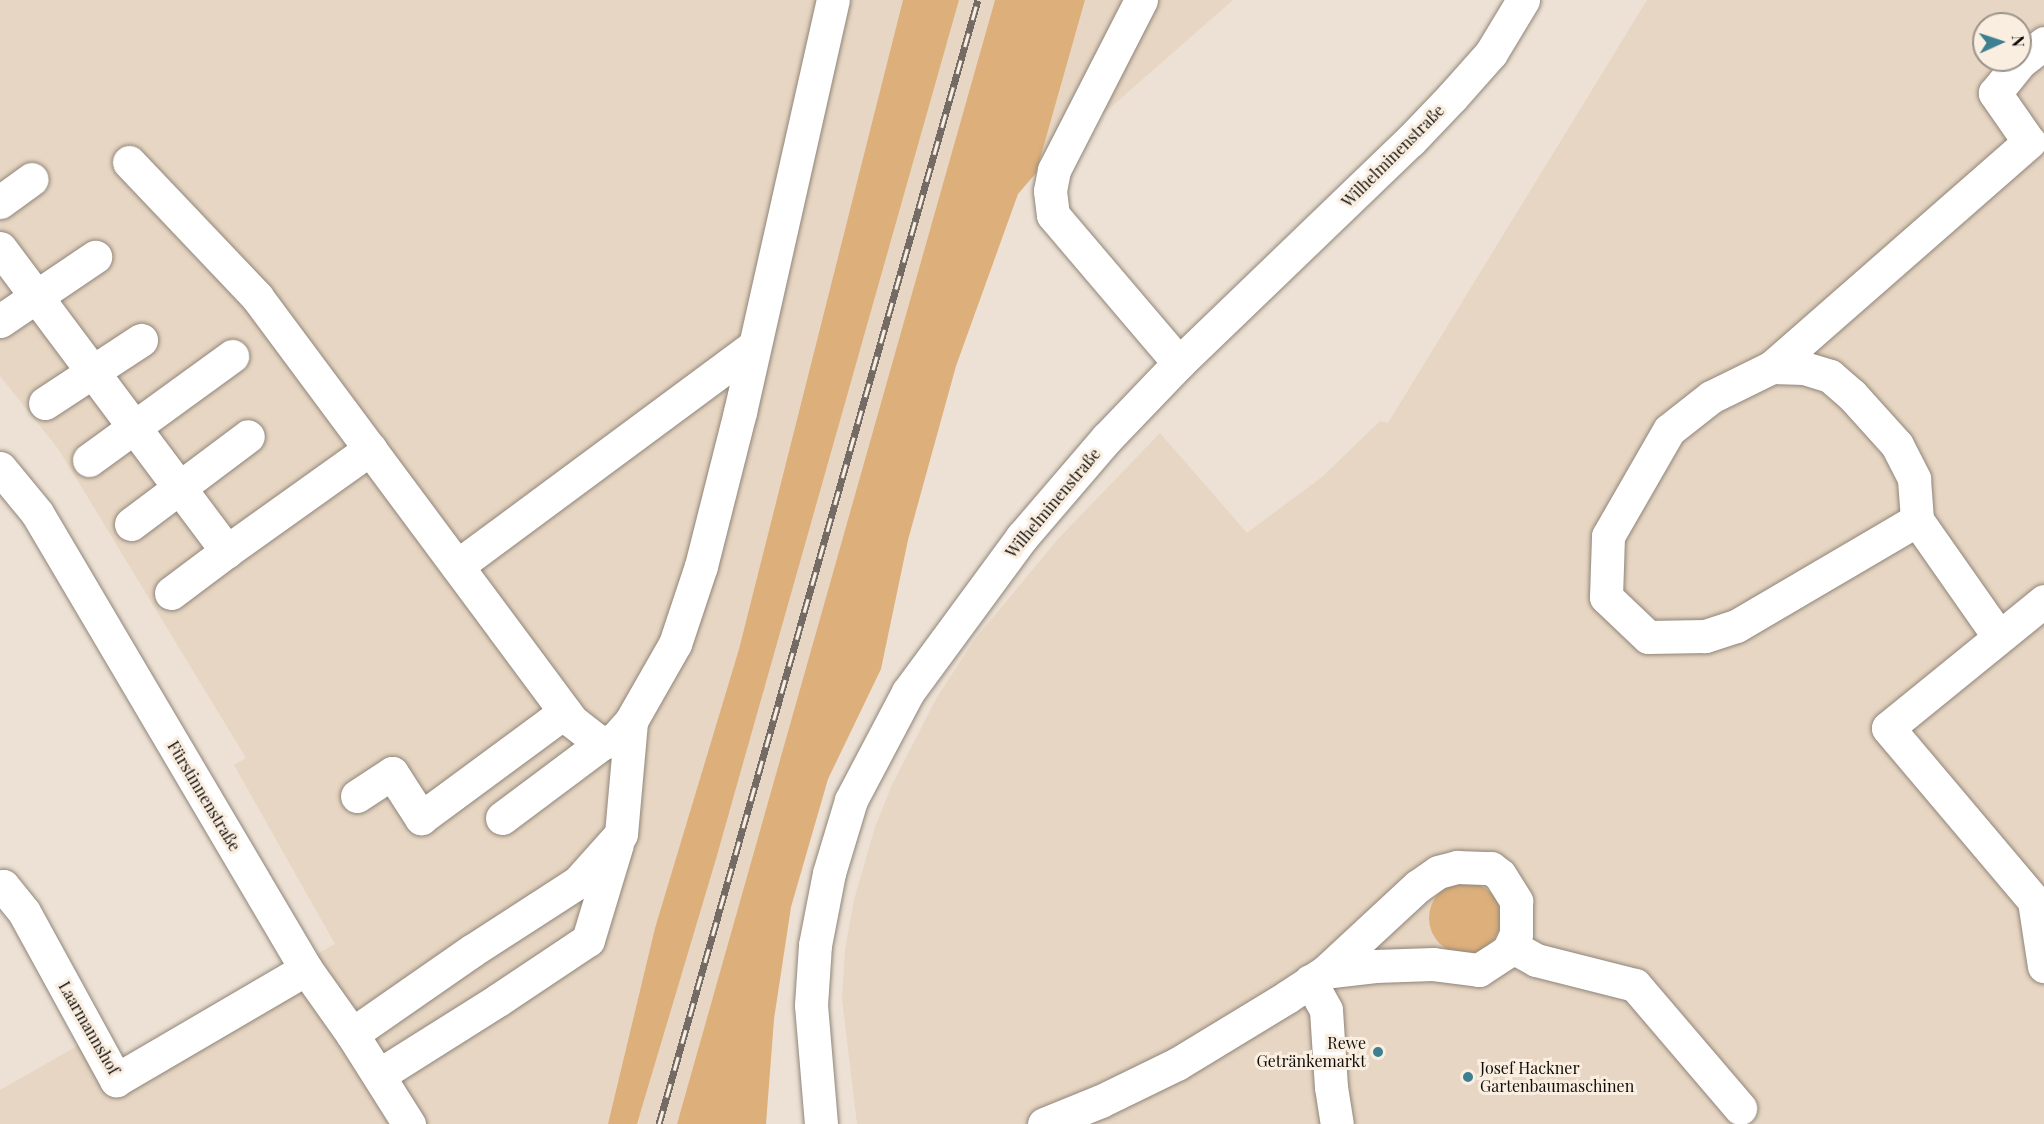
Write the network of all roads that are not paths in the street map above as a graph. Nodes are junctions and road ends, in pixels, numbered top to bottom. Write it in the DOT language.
graph roads {
  1 [pos="833,0"];
  2 [pos="1141,0"];
  3 [pos="1522,0"];
  4 [pos="2044,42"];
  5 [pos="2037,152"];
  6 [pos="129,162"];
  7 [pos="32,179"];
  8 [pos="0,202"];
  9 [pos="0,248"];
  10 [pos="95,257"];
  11 [pos="37,297"];
  12 [pos="0,321"];
  13 [pos="141,340"];
  14 [pos="753,346"];
  15 [pos="232,356"];
  16 [pos="1179,363"];
  17 [pos="1772,367"];
  18 [pos="93,372"];
  19 [pos="45,403"];
  20 [pos="134,426"];
  21 [pos="248,435"];
  22 [pos="370,449"];
  23 [pos="89,460"];
  24 [pos="0,468"];
  25 [pos="179,487"];
  26 [pos="1917,520"];
  27 [pos="131,524"];
  28 [pos="227,550"];
  29 [pos="457,566"];
  30 [pos="171,593"];
  31 [pos="2044,601"];
  32 [pos="1999,637"];
  33 [pos="565,712"];
  34 [pos="631,721"];
  35 [pos="601,744"];
  36 [pos="357,796"];
  37 [pos="502,818"];
  38 [pos="621,834"];
  39 [pos="0,886"];
  40 [pos="1511,946"];
  41 [pos="2044,966"];
  42 [pos="306,969"];
  43 [pos="1317,976"];
  44 [pos="352,1034"];
  45 [pos="379,1075"];
  46 [pos="1740,1107"];
  47 [pos="409,1124"];
  48 [pos="821,1124"];
  49 [pos="1044,1124"];
  50 [pos="1336,1124"];
  1 -- 14 [label="street"];
  2 -- 16 [label="street"];
  3 -- 16 [label="street, Wilhelminenstraße"];
  4 -- 5 [label="street"];
  5 -- 17 [label="street"];
  6 -- 22 [label="street"];
  7 -- 8 [label="street"];
  9 -- 11 [label="street"];
  10 -- 11 [label="street"];
  11 -- 12 [label="street"];
  11 -- 18 [label="street"];
  13 -- 18 [label="street"];
  14 -- 29 [label="street"];
  14 -- 34 [label="street"];
  15 -- 20 [label="street"];
  16 -- 48 [label="street, Wilhelminenstraße"];
  17 -- 26 [label="street"];
  17 -- 26 [label="street"];
  18 -- 19 [label="street"];
  18 -- 20 [label="street"];
  20 -- 23 [label="street"];
  20 -- 25 [label="street"];
  21 -- 25 [label="street"];
  22 -- 28 [label="street"];
  22 -- 29 [label="street"];
  24 -- 42 [label="street, Fürstinnenstraße"];
  25 -- 27 [label="street"];
  25 -- 28 [label="street"];
  26 -- 32 [label="street"];
  28 -- 30 [label="street"];
  29 -- 33 [label="street"];
  31 -- 32 [label="street"];
  32 -- 41 [label="street"];
  33 -- 35 [label="street"];
  33 -- 36 [label="street"];
  34 -- 35 [label="street"];
  34 -- 38 [label="street"];
  35 -- 37 [label="street"];
  38 -- 44 [label="street"];
  38 -- 45 [label="street"];
  39 -- 42 [label="street, Laarmannshof"];
  40 -- 43 [label="street"];
  40 -- 43 [label="street"];
  40 -- 46 [label="street"];
  42 -- 44 [label="street, Fürstinnenstraße"];
  43 -- 49 [label="street"];
  43 -- 50 [label="street"];
  44 -- 45 [label="street, Fürstinnenstraße"];
  45 -- 47 [label="street, Fürstinnenstraße"];
}
